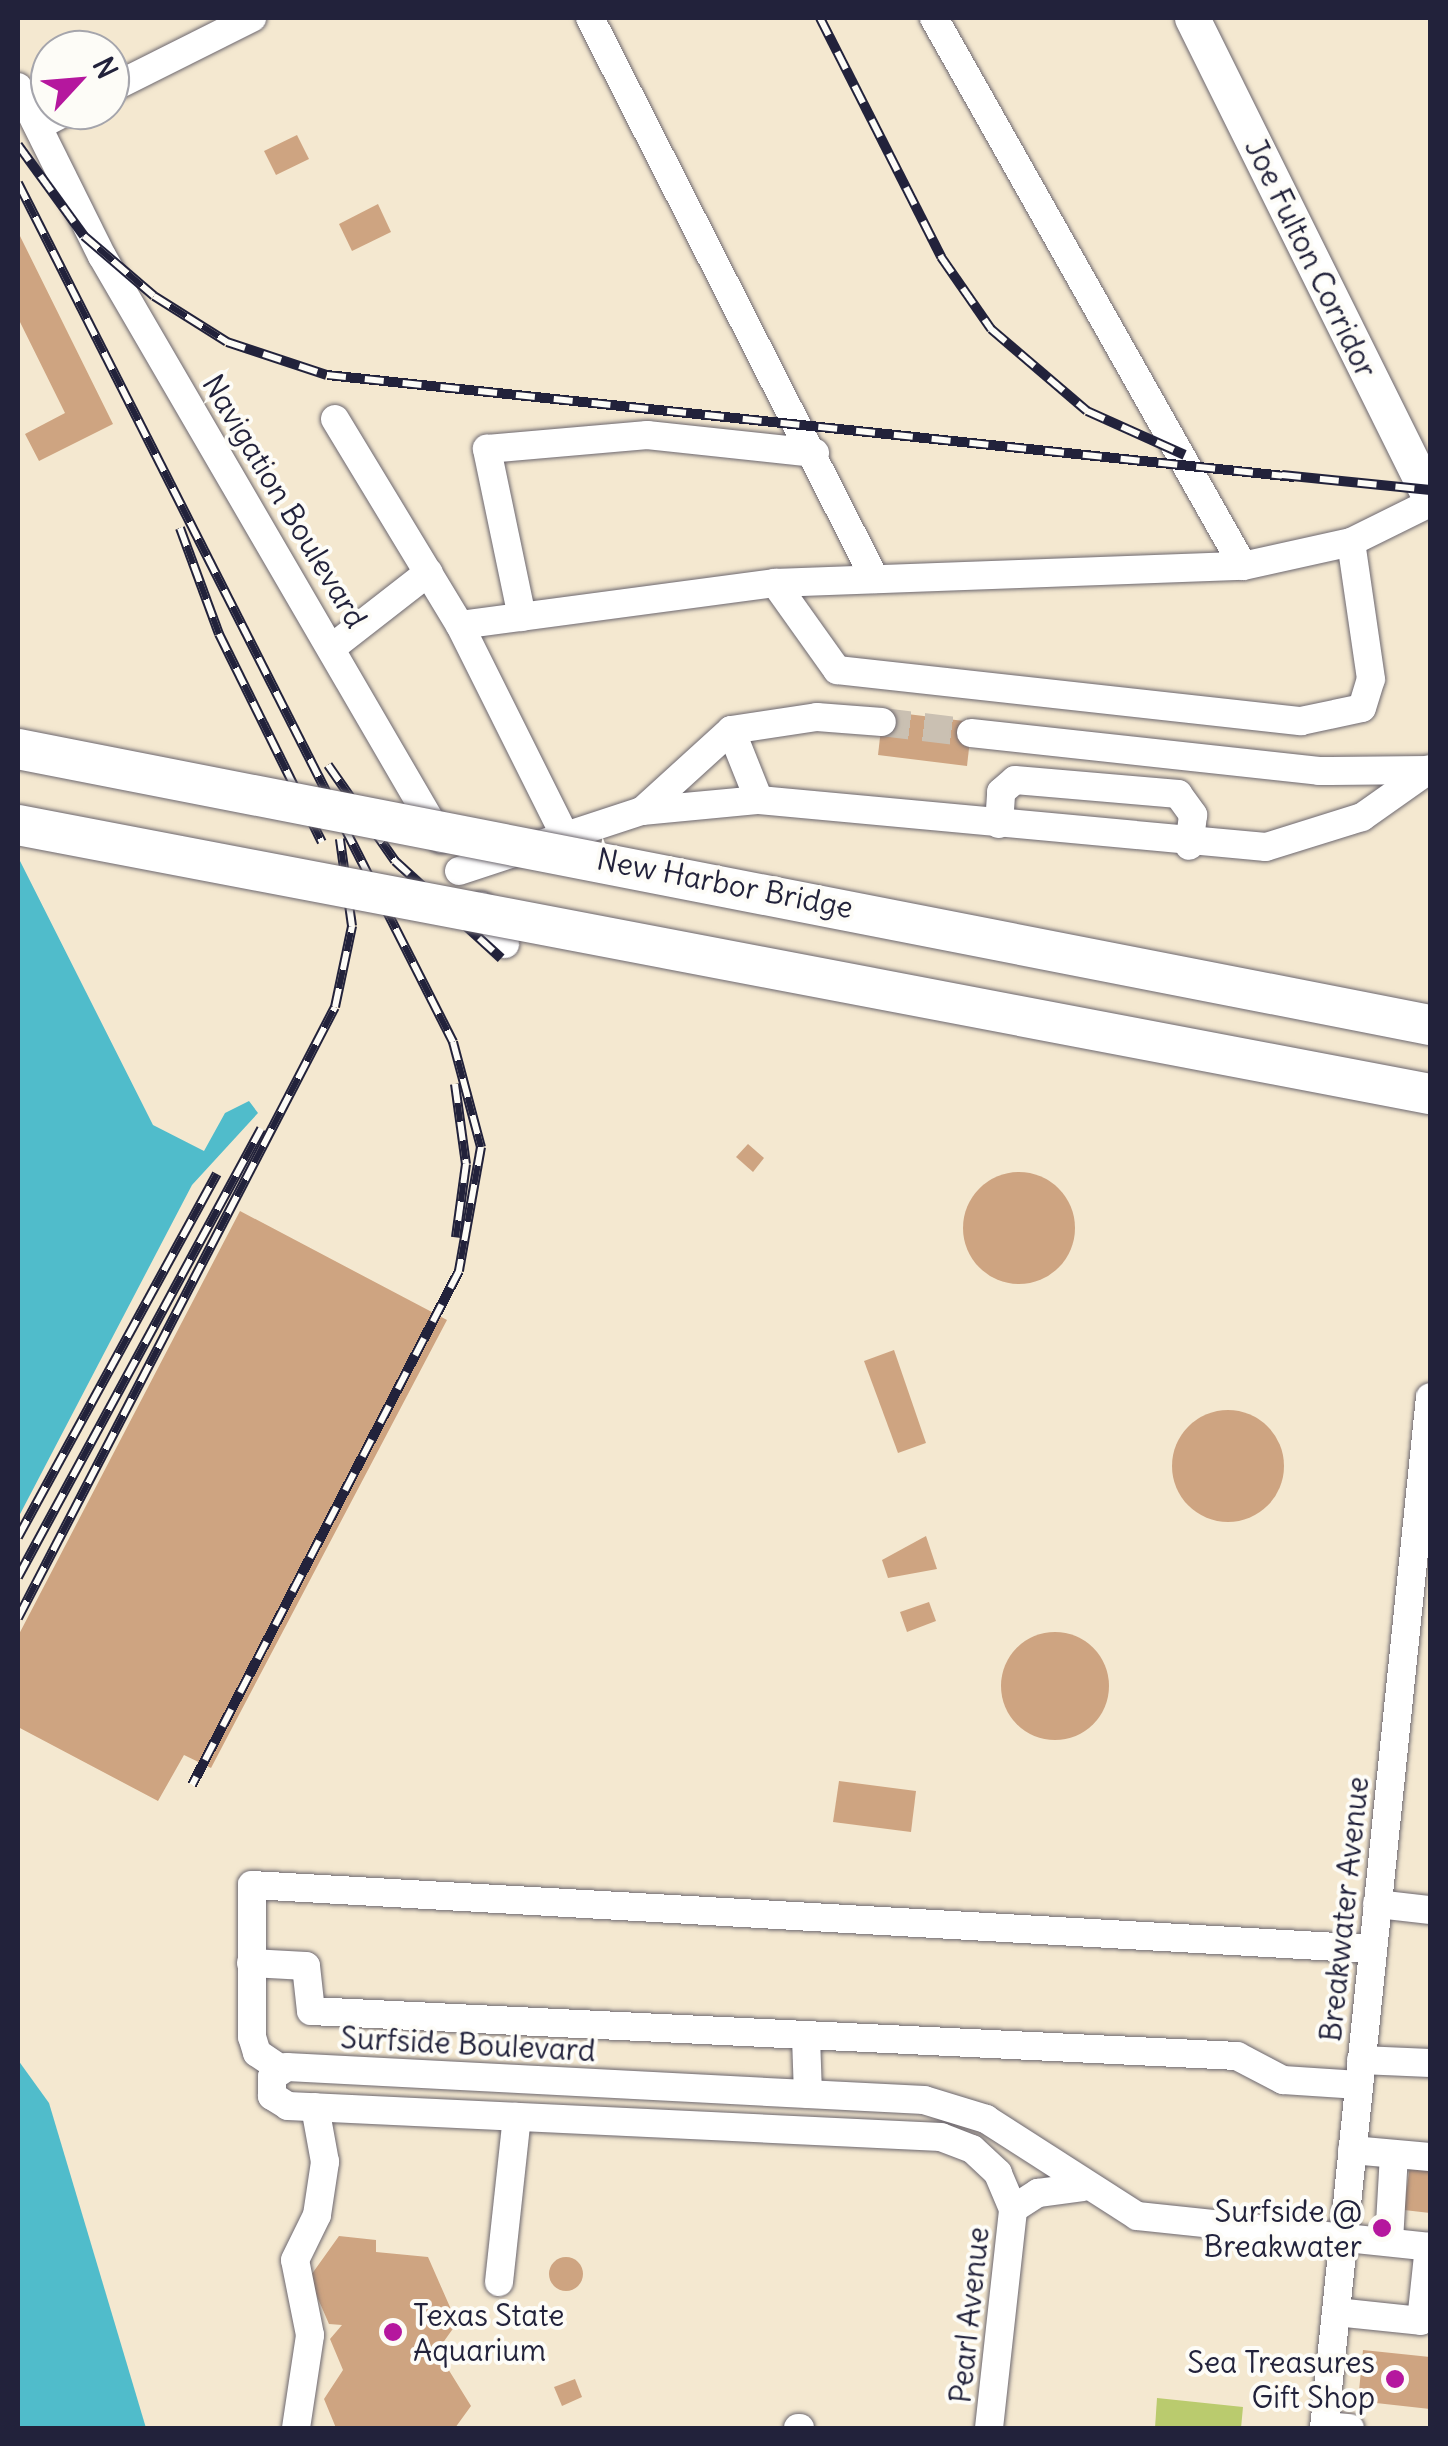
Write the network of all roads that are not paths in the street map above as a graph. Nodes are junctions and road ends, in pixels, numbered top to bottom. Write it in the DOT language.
graph roads {
  1 [pos="252,18"];
  2 [pos="590,18"];
  3 [pos="934,18"];
  4 [pos="1192,18"];
  5 [pos="130,79"];
  6 [pos="18,87"];
  7 [pos="30,110"];
  8 [pos="40,130"];
  9 [pos="335,419"];
  10 [pos="814,452"];
  11 [pos="1420,458"];
  12 [pos="1430,500"];
  13 [pos="1351,542"];
  14 [pos="1243,566"];
  15 [pos="428,572"];
  16 [pos="875,579"];
  17 [pos="775,584"];
  18 [pos="522,618"];
  19 [pos="460,626"];
  20 [pos="334,646"];
  21 [pos="882,722"];
  22 [pos="731,730"];
  23 [pos="971,733"];
  24 [pos="18,749"];
  25 [pos="1430,772"];
  26 [pos="758,800"];
  27 [pos="642,812"];
  28 [pos="999,824"];
  29 [pos="18,825"];
  30 [pos="564,834"];
  31 [pos="1189,846"];
  32 [pos="459,871"];
  33 [pos="505,944"];
  34 [pos="1430,1024"];
  35 [pos="1430,1094"];
  36 [pos="1430,1397"];
  37 [pos="1421,1570"];
  38 [pos="1378,1904"];
  39 [pos="1430,1910"];
  40 [pos="1373,1948"];
  41 [pos="251,1963"];
  42 [pos="806,2037"];
  43 [pos="1430,2063"];
  44 [pos="281,2069"];
  45 [pos="1360,2072"];
  46 [pos="808,2094"];
  47 [pos="315,2107"];
  48 [pos="517,2117"];
  49 [pos="1352,2150"];
  50 [pos="1394,2154"];
  51 [pos="1430,2157"];
  52 [pos="1083,2187"];
  53 [pos="1012,2210"];
  54 [pos="1343,2236"];
  55 [pos="1388,2241"];
  56 [pos="1430,2247"];
  57 [pos="499,2282"];
  58 [pos="1336,2312"];
  59 [pos="296,2428"];
  60 [pos="989,2428"];
  61 [pos="1333,2428"];
  1 -- 5 [label="street"];
  2 -- 10 [label="street"];
  3 -- 14 [label="street"];
  4 -- 11 [label="main road, Joe Fulton Corridor"];
  6 -- 7 [label="street, Navigation Boulevard"];
  8 -- 20 [label="street, Navigation Boulevard"];
  9 -- 15 [label="street"];
  10 -- 16 [label="street"];
  10 -- 18 [label="street"];
  11 -- 12 [label="main road, Joe Fulton Corridor"];
  12 -- 13 [label="street"];
  13 -- 14 [label="street"];
  13 -- 17 [label="street"];
  14 -- 16 [label="street"];
  15 -- 19 [label="street"];
  15 -- 20 [label="street"];
  16 -- 17 [label="street"];
  17 -- 18 [label="street"];
  18 -- 19 [label="street"];
  19 -- 30 [label="street"];
  20 -- 32 [label="street, Navigation Boulevard"];
  21 -- 22 [label="street"];
  22 -- 26 [label="street"];
  22 -- 27 [label="street"];
  23 -- 25 [label="street"];
  24 -- 34 [label="highway, New Harbor Bridge, bridge"];
  25 -- 31 [label="street"];
  26 -- 27 [label="street"];
  26 -- 28 [label="street"];
  27 -- 30 [label="street"];
  28 -- 31 [label="street"];
  28 -- 31 [label="street"];
  29 -- 35 [label="highway, bridge"];
  30 -- 32 [label="street"];
  32 -- 33 [label="street, Navigation Boulevard"];
  36 -- 37 [label="street, Breakwater Avenue"];
  37 -- 38 [label="street, Breakwater Avenue"];
  38 -- 39 [label="street"];
  38 -- 40 [label="street, Breakwater Avenue"];
  40 -- 41 [label="street"];
  40 -- 45 [label="street, Breakwater Avenue"];
  41 -- 42 [label="street"];
  41 -- 44 [label="street"];
  42 -- 45 [label="street"];
  42 -- 46 [label="street"];
  43 -- 45 [label="street"];
  44 -- 46 [label="street, Surfside Boulevard"];
  44 -- 47 [label="street"];
  45 -- 49 [label="street, Breakwater Avenue"];
  46 -- 52 [label="street, Surfside Boulevard"];
  47 -- 48 [label="street"];
  47 -- 59 [label="street"];
  48 -- 53 [label="street"];
  48 -- 57 [label="street"];
  49 -- 50 [label="street"];
  49 -- 54 [label="street, Breakwater Avenue"];
  50 -- 51 [label="street"];
  50 -- 55 [label="street"];
  52 -- 53 [label="street"];
  52 -- 54 [label="street, Surfside Boulevard"];
  53 -- 60 [label="street, Pearl Avenue"];
  54 -- 55 [label="street, Surfside Boulevard"];
  54 -- 58 [label="street, Breakwater Avenue"];
  55 -- 56 [label="street, Surfside Boulevard"];
  56 -- 58 [label="street"];
  58 -- 61 [label="street, Breakwater Avenue"];
}
